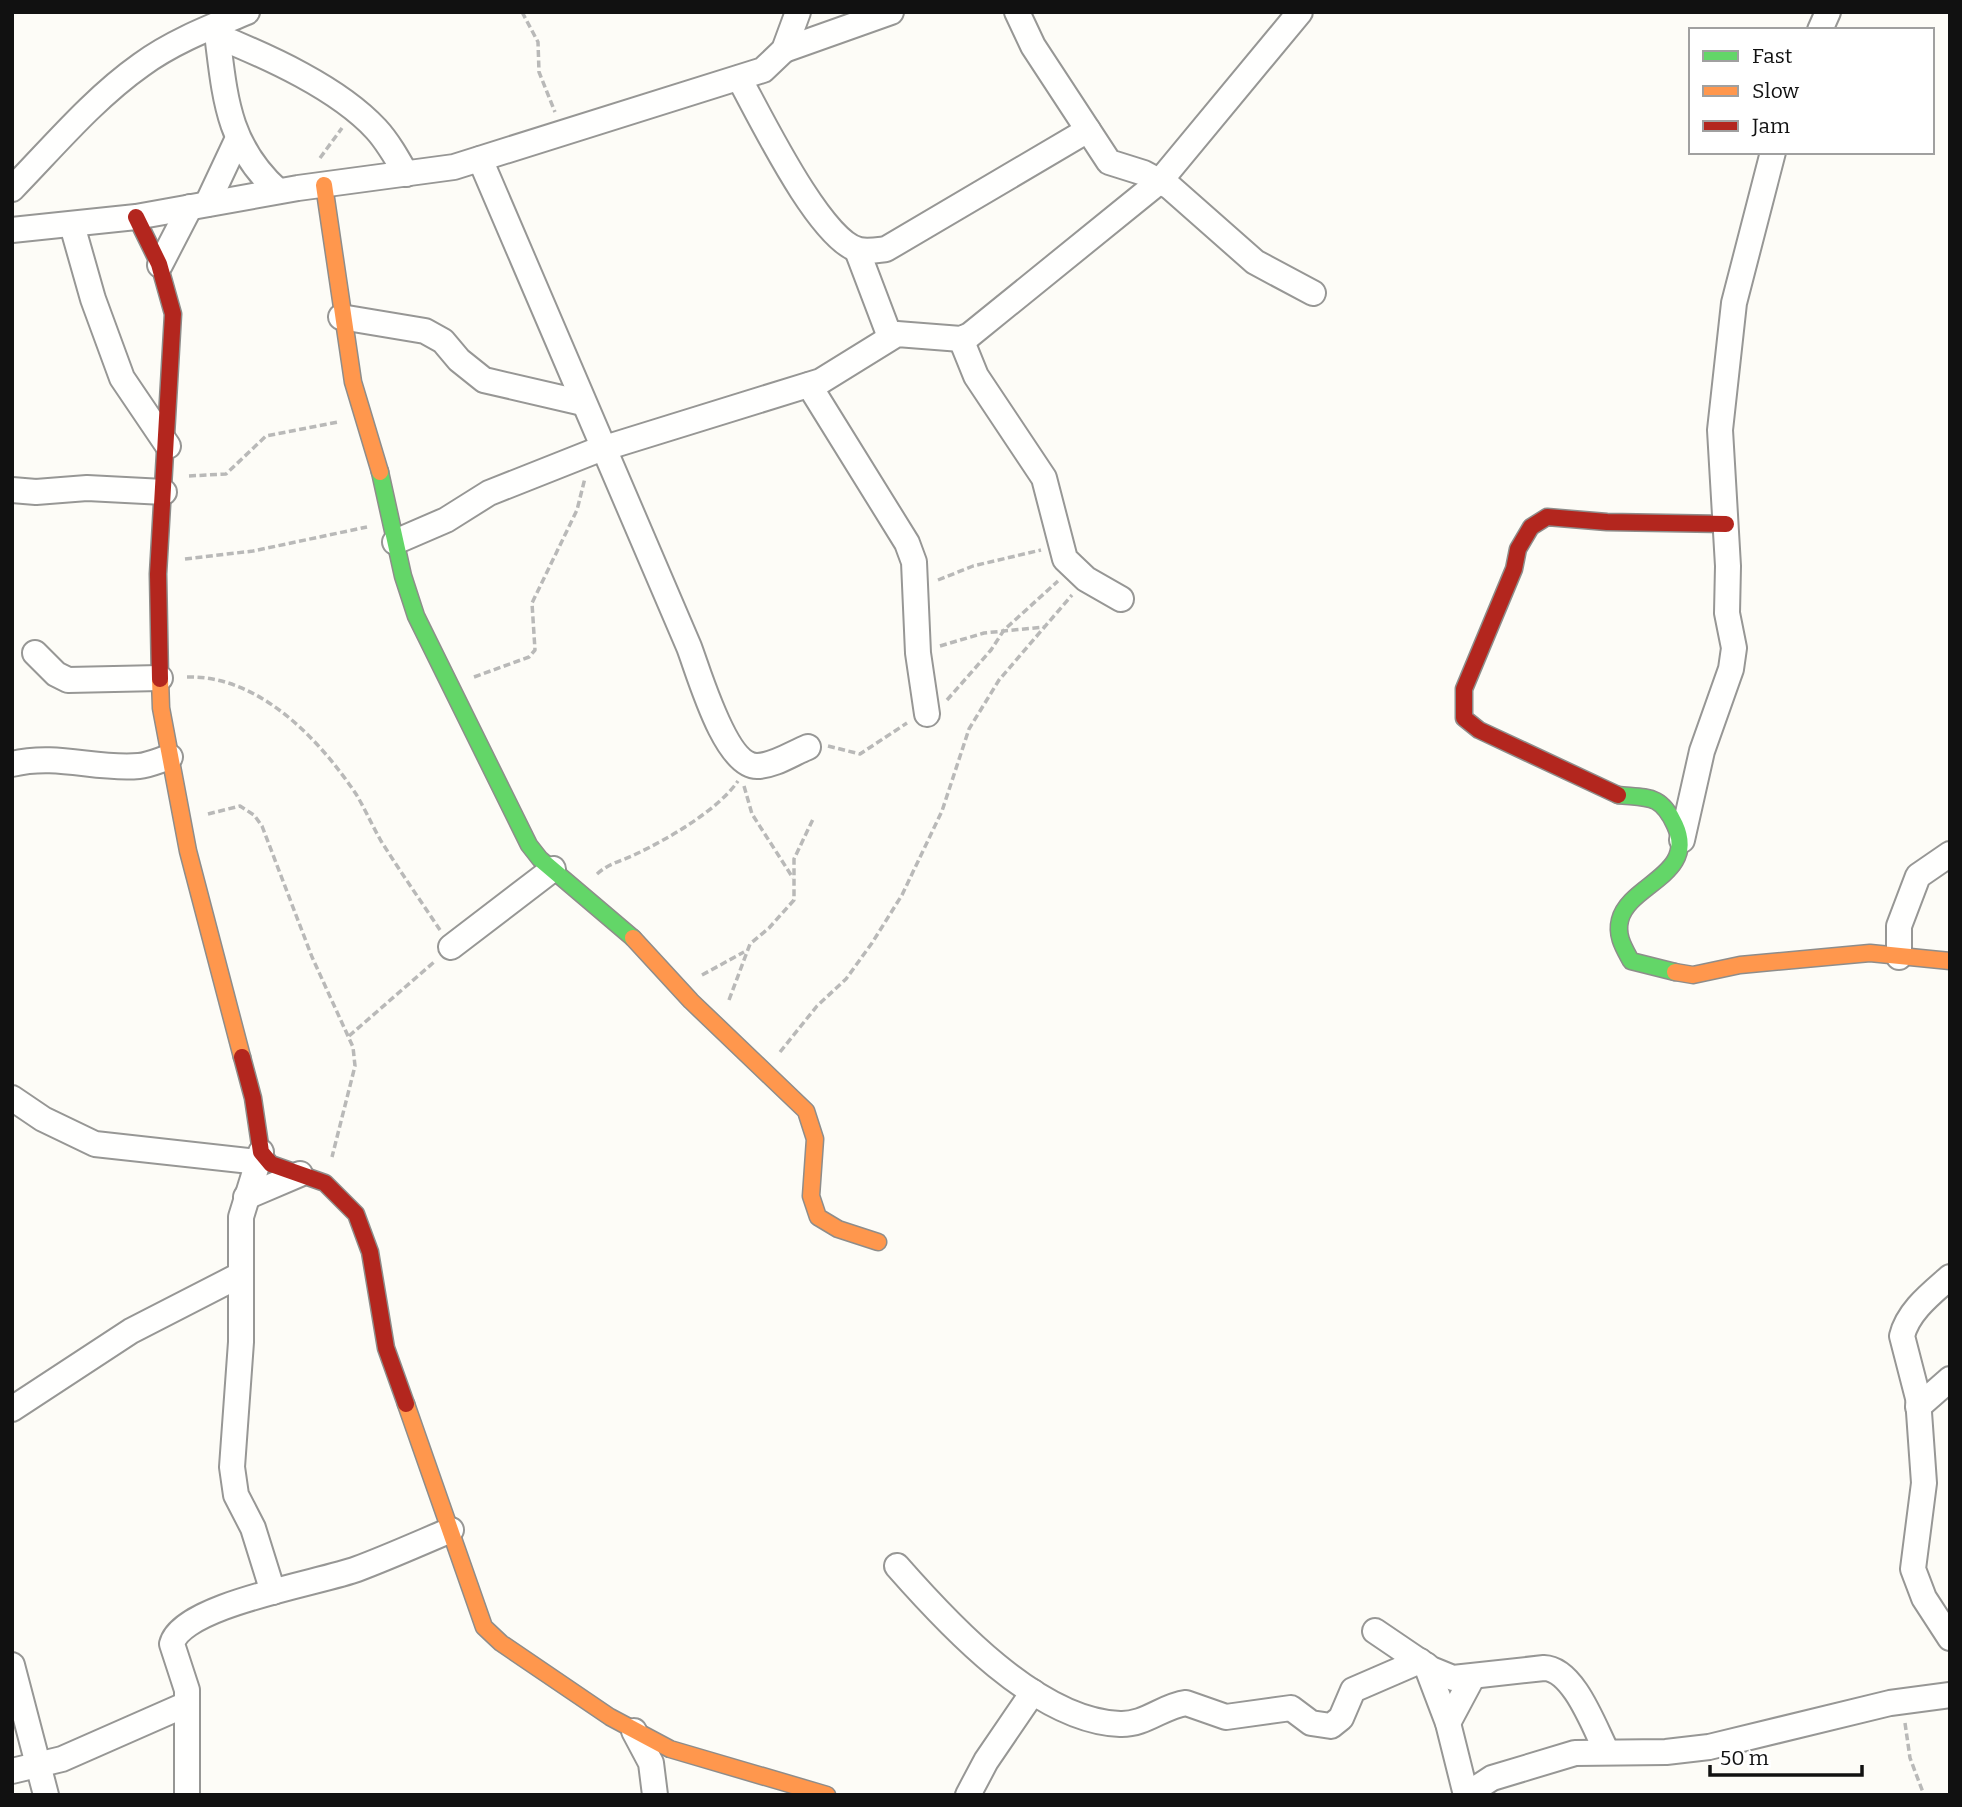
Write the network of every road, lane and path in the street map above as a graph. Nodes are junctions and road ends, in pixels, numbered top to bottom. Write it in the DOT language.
graph roads {
  1 [pos="247,12"];
  2 [pos="522,12"];
  3 [pos="891,12"];
  4 [pos="1017,12"];
  5 [pos="1300,12"];
  6 [pos="1828,12"];
  7 [pos="798,13"];
  8 [pos="213,26"];
  9 [pos="1821,28"];
  10 [pos="825,37"];
  11 [pos="784,50"];
  12 [pos="738,78"];
  13 [pos="355,110"];
  14 [pos="1088,130"];
  15 [pos="565,132"];
  16 [pos="238,138"];
  17 [pos="1772,154"];
  18 [pos="480,159"];
  19 [pos="250,161"];
  20 [pos="406,173"];
  21 [pos="1160,181"];
  22 [pos="324,185"];
  23 [pos="12,189"];
  24 [pos="288,190"];
  25 [pos="253,196"];
  26 [pos="198,206"];
  27 [pos="136,217"];
  28 [pos="72,225"];
  29 [pos="12,230"];
  30 [pos="857,250"];
  31 [pos="160,265"];
  32 [pos="1313,293"];
  33 [pos="341,317"];
  34 [pos="890,337"];
  35 [pos="961,339"];
  36 [pos="809,385"];
  37 [pos="583,403"];
  38 [pos="362,418"];
  39 [pos="168,446"];
  40 [pos="599,449"];
  41 [pos="165,484"];
  42 [pos="12,490"];
  43 [pos="1726,524"];
  44 [pos="393,532"];
  45 [pos="1060,546"];
  46 [pos="159,562"];
  47 [pos="1079,574"];
  48 [pos="917,588"];
  49 [pos="1121,599"];
  50 [pos="1044,627"];
  51 [pos="1004,630"];
  52 [pos="35,653"];
  53 [pos="919,653"];
  54 [pos="160,678"];
  55 [pos="449,686"];
  56 [pos="927,714"];
  57 [pos="808,747"];
  58 [pos="170,757"];
  59 [pos="12,764"];
  60 [pos="814,817"];
  61 [pos="183,823"];
  62 [pos="1682,840"];
  63 [pos="1950,854"];
  64 [pos="553,869"];
  65 [pos="795,883"];
  66 [pos="581,890"];
  67 [pos="451,947"];
  68 [pos="746,951"];
  69 [pos="1899,957"];
  70 [pos="1950,961"];
  71 [pos="673,982"];
  72 [pos="720,1029"];
  73 [pos="349,1036"];
  74 [pos="769,1076"];
  75 [pos="12,1098"];
  76 [pos="260,1157"];
  77 [pos="300,1174"];
  78 [pos="325,1183"];
  79 [pos="246,1197"];
  80 [pos="878,1242"];
  81 [pos="240,1275"];
  82 [pos="1950,1278"];
  83 [pos="1950,1379"];
  84 [pos="1918,1407"];
  85 [pos="12,1409"];
  86 [pos="451,1530"];
  87 [pos="897,1566"];
  88 [pos="273,1592"];
  89 [pos="1375,1631"];
  90 [pos="1950,1638"];
  91 [pos="1423,1663"];
  92 [pos="12,1665"];
  93 [pos="1472,1678"];
  94 [pos="1033,1692"];
  95 [pos="1950,1695"];
  96 [pos="1902,1702"];
  97 [pos="187,1704"];
  98 [pos="1448,1723"];
  99 [pos="635,1731"];
  100 [pos="1606,1752"];
  101 [pos="38,1765"];
  102 [pos="12,1771"];
  103 [pos="46,1795"];
  104 [pos="187,1795"];
  105 [pos="655,1795"];
  106 [pos="827,1795"];
  107 [pos="968,1795"];
  108 [pos="1466,1795"];
  109 [pos="1924,1795"];
  1 -- 8 [label="street"];
  2 -- 15 [label="path"];
  3 -- 10 [label="street"];
  4 -- 14 [label="street"];
  5 -- 21 [label="street"];
  6 -- 9 [label="street"];
  7 -- 10 [label="street"];
  7 -- 11 [label="street"];
  8 -- 13 [label="street"];
  8 -- 16 [label="street"];
  8 -- 23 [label="street"];
  10 -- 11 [label="street"];
  11 -- 12 [label="street"];
  12 -- 15 [label="street"];
  12 -- 30 [label="street"];
  13 -- 20 [label="street"];
  13 -- 24 [label="path"];
  14 -- 21 [label="street"];
  14 -- 30 [label="street"];
  15 -- 18 [label="street"];
  16 -- 19 [label="street"];
  16 -- 26 [label="street"];
  17 -- 43 [label="street"];
  18 -- 20 [label="street"];
  18 -- 37 [label="street"];
  19 -- 24 [label="street"];
  19 -- 25 [label="street"];
  20 -- 22 [label="street"];
  21 -- 32 [label="street"];
  21 -- 35 [label="street"];
  22 -- 24 [label="street"];
  22 -- 33 [label="street"];
  24 -- 25 [label="street"];
  25 -- 26 [label="street"];
  26 -- 27 [label="street"];
  26 -- 31 [label="street"];
  27 -- 28 [label="street"];
  27 -- 31 [label="street"];
  28 -- 29 [label="street"];
  28 -- 39 [label="street"];
  30 -- 34 [label="street"];
  31 -- 39 [label="street"];
  33 -- 37 [label="street"];
  33 -- 38 [label="street"];
  34 -- 35 [label="street"];
  34 -- 36 [label="street"];
  35 -- 45 [label="street"];
  36 -- 40 [label="street"];
  36 -- 48 [label="street"];
  37 -- 40 [label="street"];
  38 -- 41 [label="path"];
  38 -- 44 [label="street"];
  39 -- 41 [label="street"];
  40 -- 44 [label="street"];
  40 -- 55 [label="path"];
  40 -- 57 [label="street"];
  41 -- 42 [label="street"];
  41 -- 46 [label="street"];
  43 -- 62 [label="street"];
  43 -- 62 [label="street"];
  44 -- 46 [label="path"];
  44 -- 55 [label="street"];
  45 -- 47 [label="street"];
  45 -- 48 [label="path"];
  46 -- 54 [label="street"];
  47 -- 49 [label="street"];
  47 -- 50 [label="path"];
  47 -- 51 [label="path"];
  48 -- 53 [label="street"];
  50 -- 51 [label="path"];
  50 -- 74 [label="path"];
  51 -- 53 [label="path"];
  51 -- 56 [label="path"];
  52 -- 54 [label="street"];
  53 -- 56 [label="street"];
  54 -- 58 [label="street"];
  54 -- 67 [label="path"];
  55 -- 64 [label="street"];
  56 -- 57 [label="path"];
  58 -- 59 [label="street"];
  58 -- 61 [label="street"];
  60 -- 65 [label="path"];
  61 -- 73 [label="path"];
  61 -- 76 [label="street"];
  62 -- 69 [label="street"];
  63 -- 69 [label="street"];
  64 -- 66 [label="street"];
  64 -- 67 [label="street"];
  65 -- 66 [label="path"];
  65 -- 68 [label="path"];
  66 -- 71 [label="street"];
  67 -- 73 [label="path"];
  68 -- 71 [label="path"];
  68 -- 72 [label="path"];
  69 -- 70 [label="street"];
  71 -- 72 [label="street"];
  72 -- 74 [label="street"];
  73 -- 78 [label="path"];
  74 -- 80 [label="street"];
  75 -- 76 [label="street"];
  76 -- 77 [label="street"];
  76 -- 79 [label="street"];
  77 -- 78 [label="street"];
  77 -- 79 [label="street"];
  78 -- 86 [label="street"];
  79 -- 81 [label="street"];
  81 -- 85 [label="street"];
  81 -- 88 [label="street"];
  82 -- 84 [label="street"];
  83 -- 84 [label="street"];
  84 -- 90 [label="street"];
  86 -- 88 [label="street"];
  86 -- 99 [label="street"];
  87 -- 94 [label="street"];
  88 -- 97 [label="street"];
  89 -- 91 [label="street"];
  91 -- 93 [label="street"];
  91 -- 94 [label="street"];
  91 -- 98 [label="street"];
  92 -- 101 [label="street"];
  93 -- 98 [label="street"];
  93 -- 100 [label="street"];
  94 -- 107 [label="street"];
  95 -- 96 [label="street"];
  96 -- 100 [label="street"];
  96 -- 109 [label="path"];
  97 -- 101 [label="street"];
  97 -- 104 [label="street"];
  98 -- 108 [label="street"];
  99 -- 105 [label="street"];
  99 -- 106 [label="street"];
  100 -- 108 [label="street"];
  101 -- 102 [label="street"];
  101 -- 103 [label="street"];
}
